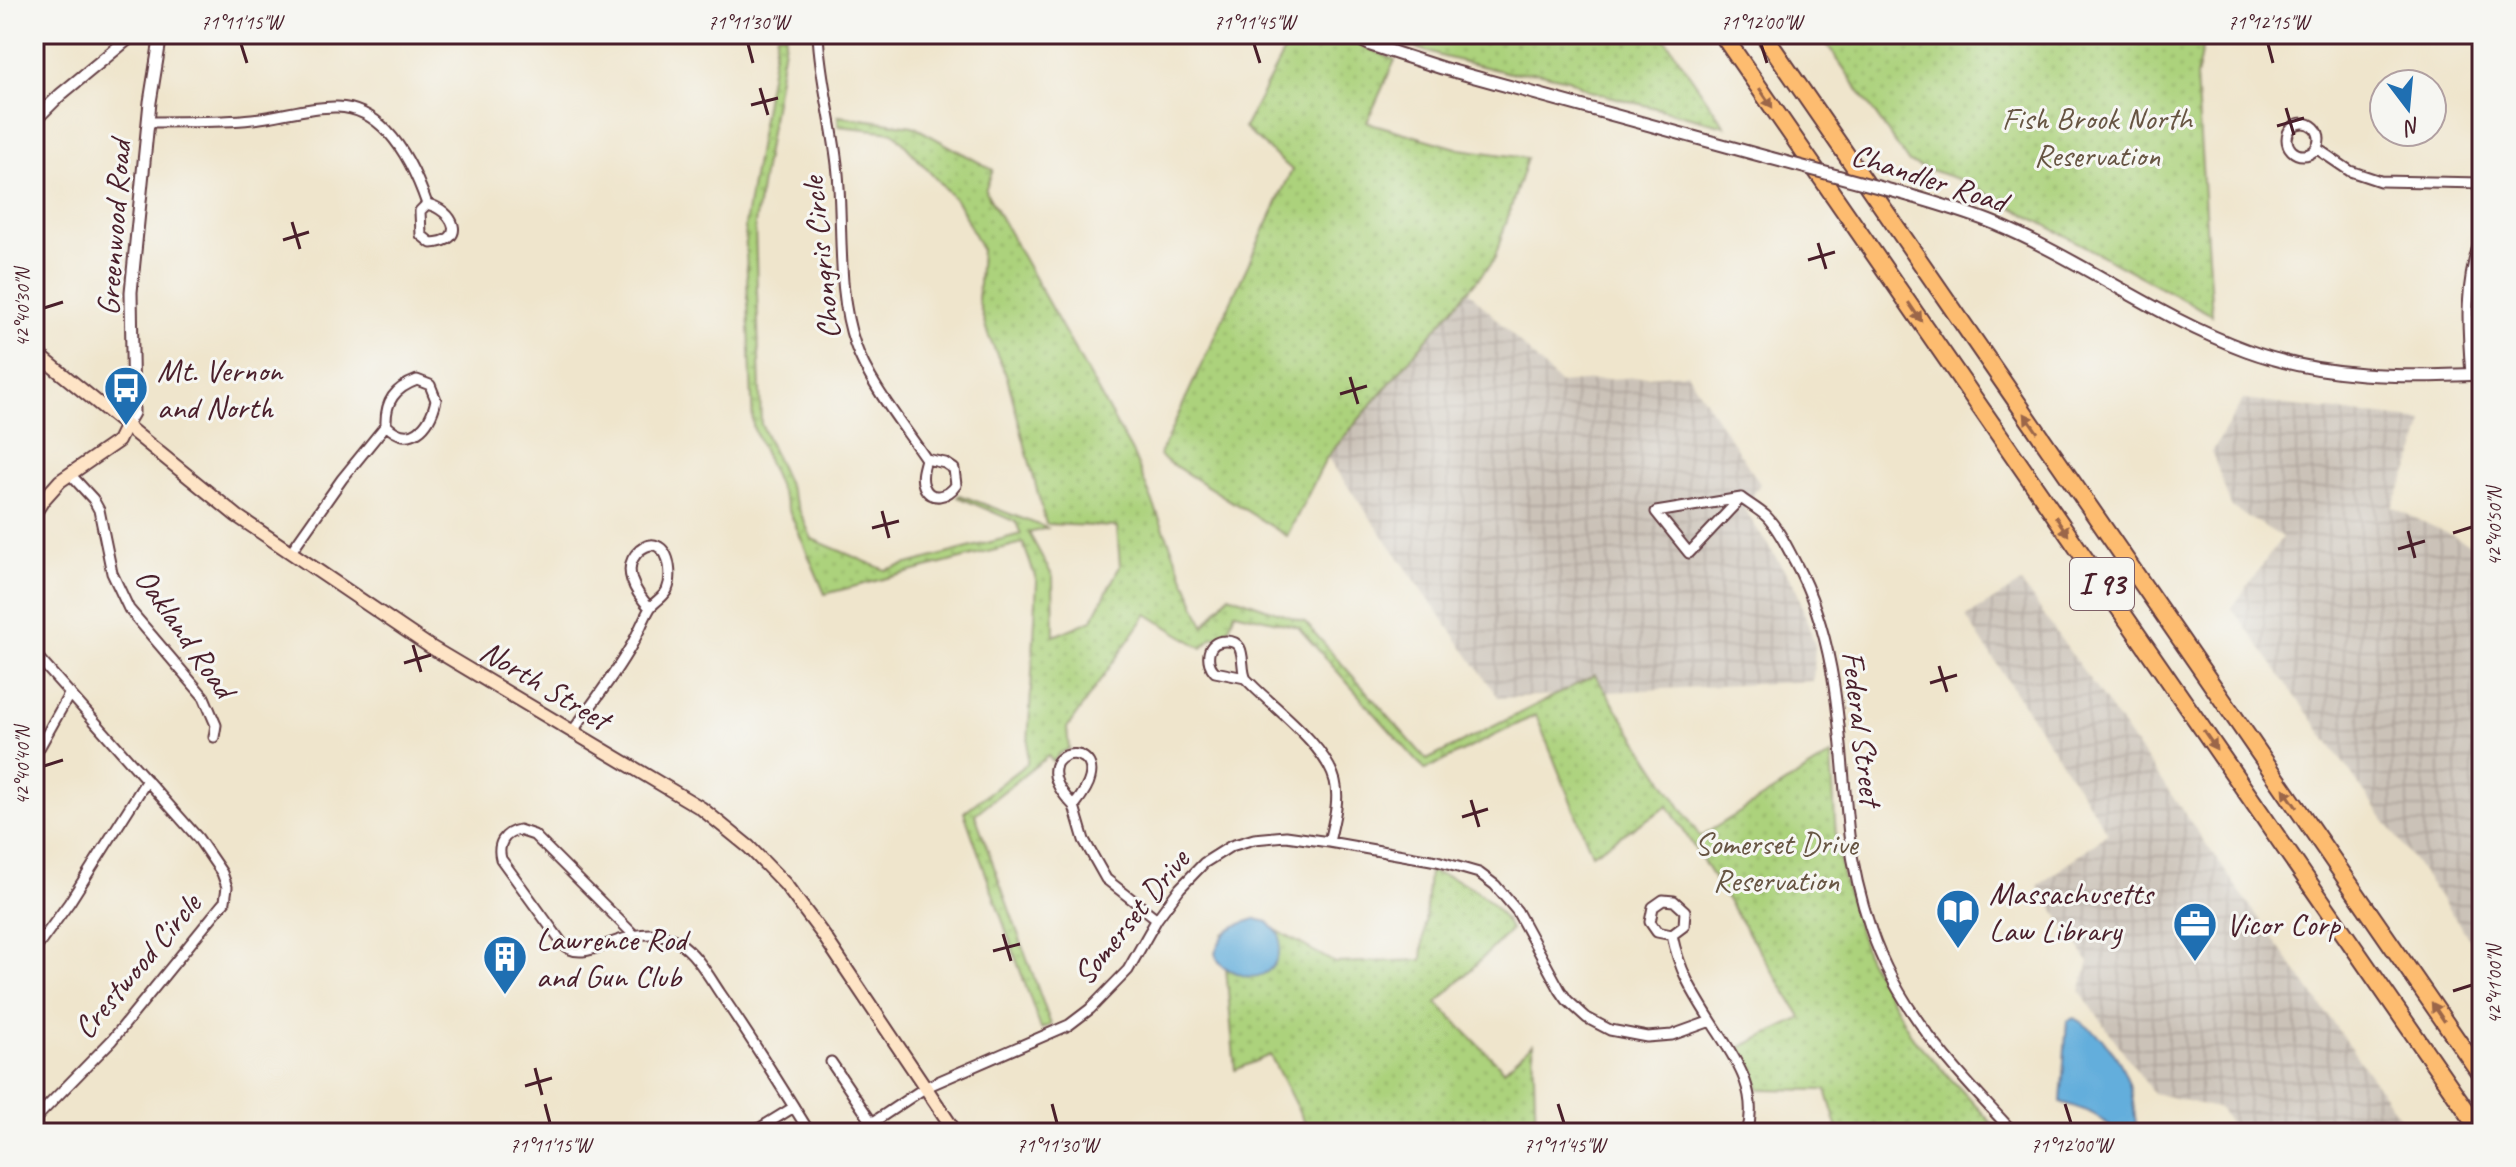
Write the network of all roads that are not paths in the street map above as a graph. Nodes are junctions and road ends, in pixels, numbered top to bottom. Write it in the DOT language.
graph roads {
  1 [pos="134,34"];
  2 [pos="161,34"];
  3 [pos="818,34"];
  4 [pos="1348,34"];
  5 [pos="1722,34"];
  6 [pos="1763,34"];
  7 [pos="2480,34"];
  8 [pos="2482,45"];
  9 [pos="34,121"];
  10 [pos="148,122"];
  11 [pos="2316,148"];
  12 [pos="2482,183"];
  13 [pos="427,204"];
  14 [pos="2482,235"];
  15 [pos="34,351"];
  16 [pos="2477,374"];
  17 [pos="126,425"];
  18 [pos="386,425"];
  19 [pos="926,459"];
  20 [pos="70,474"];
  21 [pos="1741,498"];
  22 [pos="34,514"];
  23 [pos="290,553"];
  24 [pos="650,608"];
  25 [pos="34,653"];
  26 [pos="1245,678"];
  27 [pos="70,693"];
  28 [pos="572,732"];
  29 [pos="214,737"];
  30 [pos="34,757"];
  31 [pos="147,780"];
  32 [pos="1074,806"];
  33 [pos="1329,842"];
  34 [pos="1157,919"];
  35 [pos="633,934"];
  36 [pos="1672,935"];
  37 [pos="34,951"];
  38 [pos="1711,1021"];
  39 [pos="831,1062"];
  40 [pos="2482,1076"];
  41 [pos="926,1087"];
  42 [pos="794,1107"];
  43 [pos="34,1120"];
  44 [pos="872,1123"];
  45 [pos="752,1133"];
  46 [pos="810,1133"];
  47 [pos="857,1133"];
  48 [pos="879,1133"];
  49 [pos="956,1133"];
  50 [pos="1747,1133"];
  51 [pos="2014,1133"];
  52 [pos="2482,1133"];
  1 -- 9 [label="street"];
  2 -- 10 [label="street, Greenwood Road"];
  3 -- 19 [label="street, Chongris Circle"];
  4 -- 16 [label="street, Chandler Road, bridge"];
  5 -- 52 [label="highway, I 93, one-way"];
  40 -- 6 [label="highway, I 93, one-way"];
  7 -- 8 [label="street"];
  10 -- 13 [label="street"];
  10 -- 17 [label="street, Greenwood Road"];
  11 -- 12 [label="street"];
  13 -- 13 [label="street"];
  14 -- 16 [label="street"];
  15 -- 17 [label="main road, North Street"];
  17 -- 20 [label="main road"];
  17 -- 23 [label="main road, North Street"];
  18 -- 18 [label="street"];
  18 -- 23 [label="street"];
  19 -- 19 [label="street, Chongris Circle"];
  20 -- 22 [label="main road"];
  20 -- 29 [label="street, Oakland Road"];
  21 -- 21 [label="street"];
  21 -- 51 [label="street, Federal Street"];
  23 -- 28 [label="main road, North Street"];
  24 -- 24 [label="street"];
  24 -- 28 [label="street"];
  25 -- 27 [label="street, Crestwood Circle"];
  26 -- 26 [label="street"];
  26 -- 33 [label="street"];
  27 -- 30 [label="street"];
  27 -- 31 [label="street, Crestwood Circle"];
  28 -- 41 [label="main road, North Street"];
  31 -- 37 [label="street"];
  31 -- 43 [label="street, Crestwood Circle"];
  32 -- 32 [label="street"];
  32 -- 34 [label="street"];
  33 -- 34 [label="street, Somerset Drive"];
  33 -- 38 [label="street, Somerset Drive"];
  34 -- 41 [label="street, Somerset Drive"];
  35 -- 35 [label="street"];
  35 -- 42 [label="street"];
  36 -- 38 [label="street"];
  38 -- 50 [label="street"];
  39 -- 44 [label="street"];
  41 -- 44 [label="street, Somerset Drive"];
  41 -- 49 [label="main road, North Street"];
  42 -- 45 [label="street"];
  42 -- 46 [label="street"];
  44 -- 47 [label="street, Somerset Drive"];
  44 -- 48 [label="street"];
}
